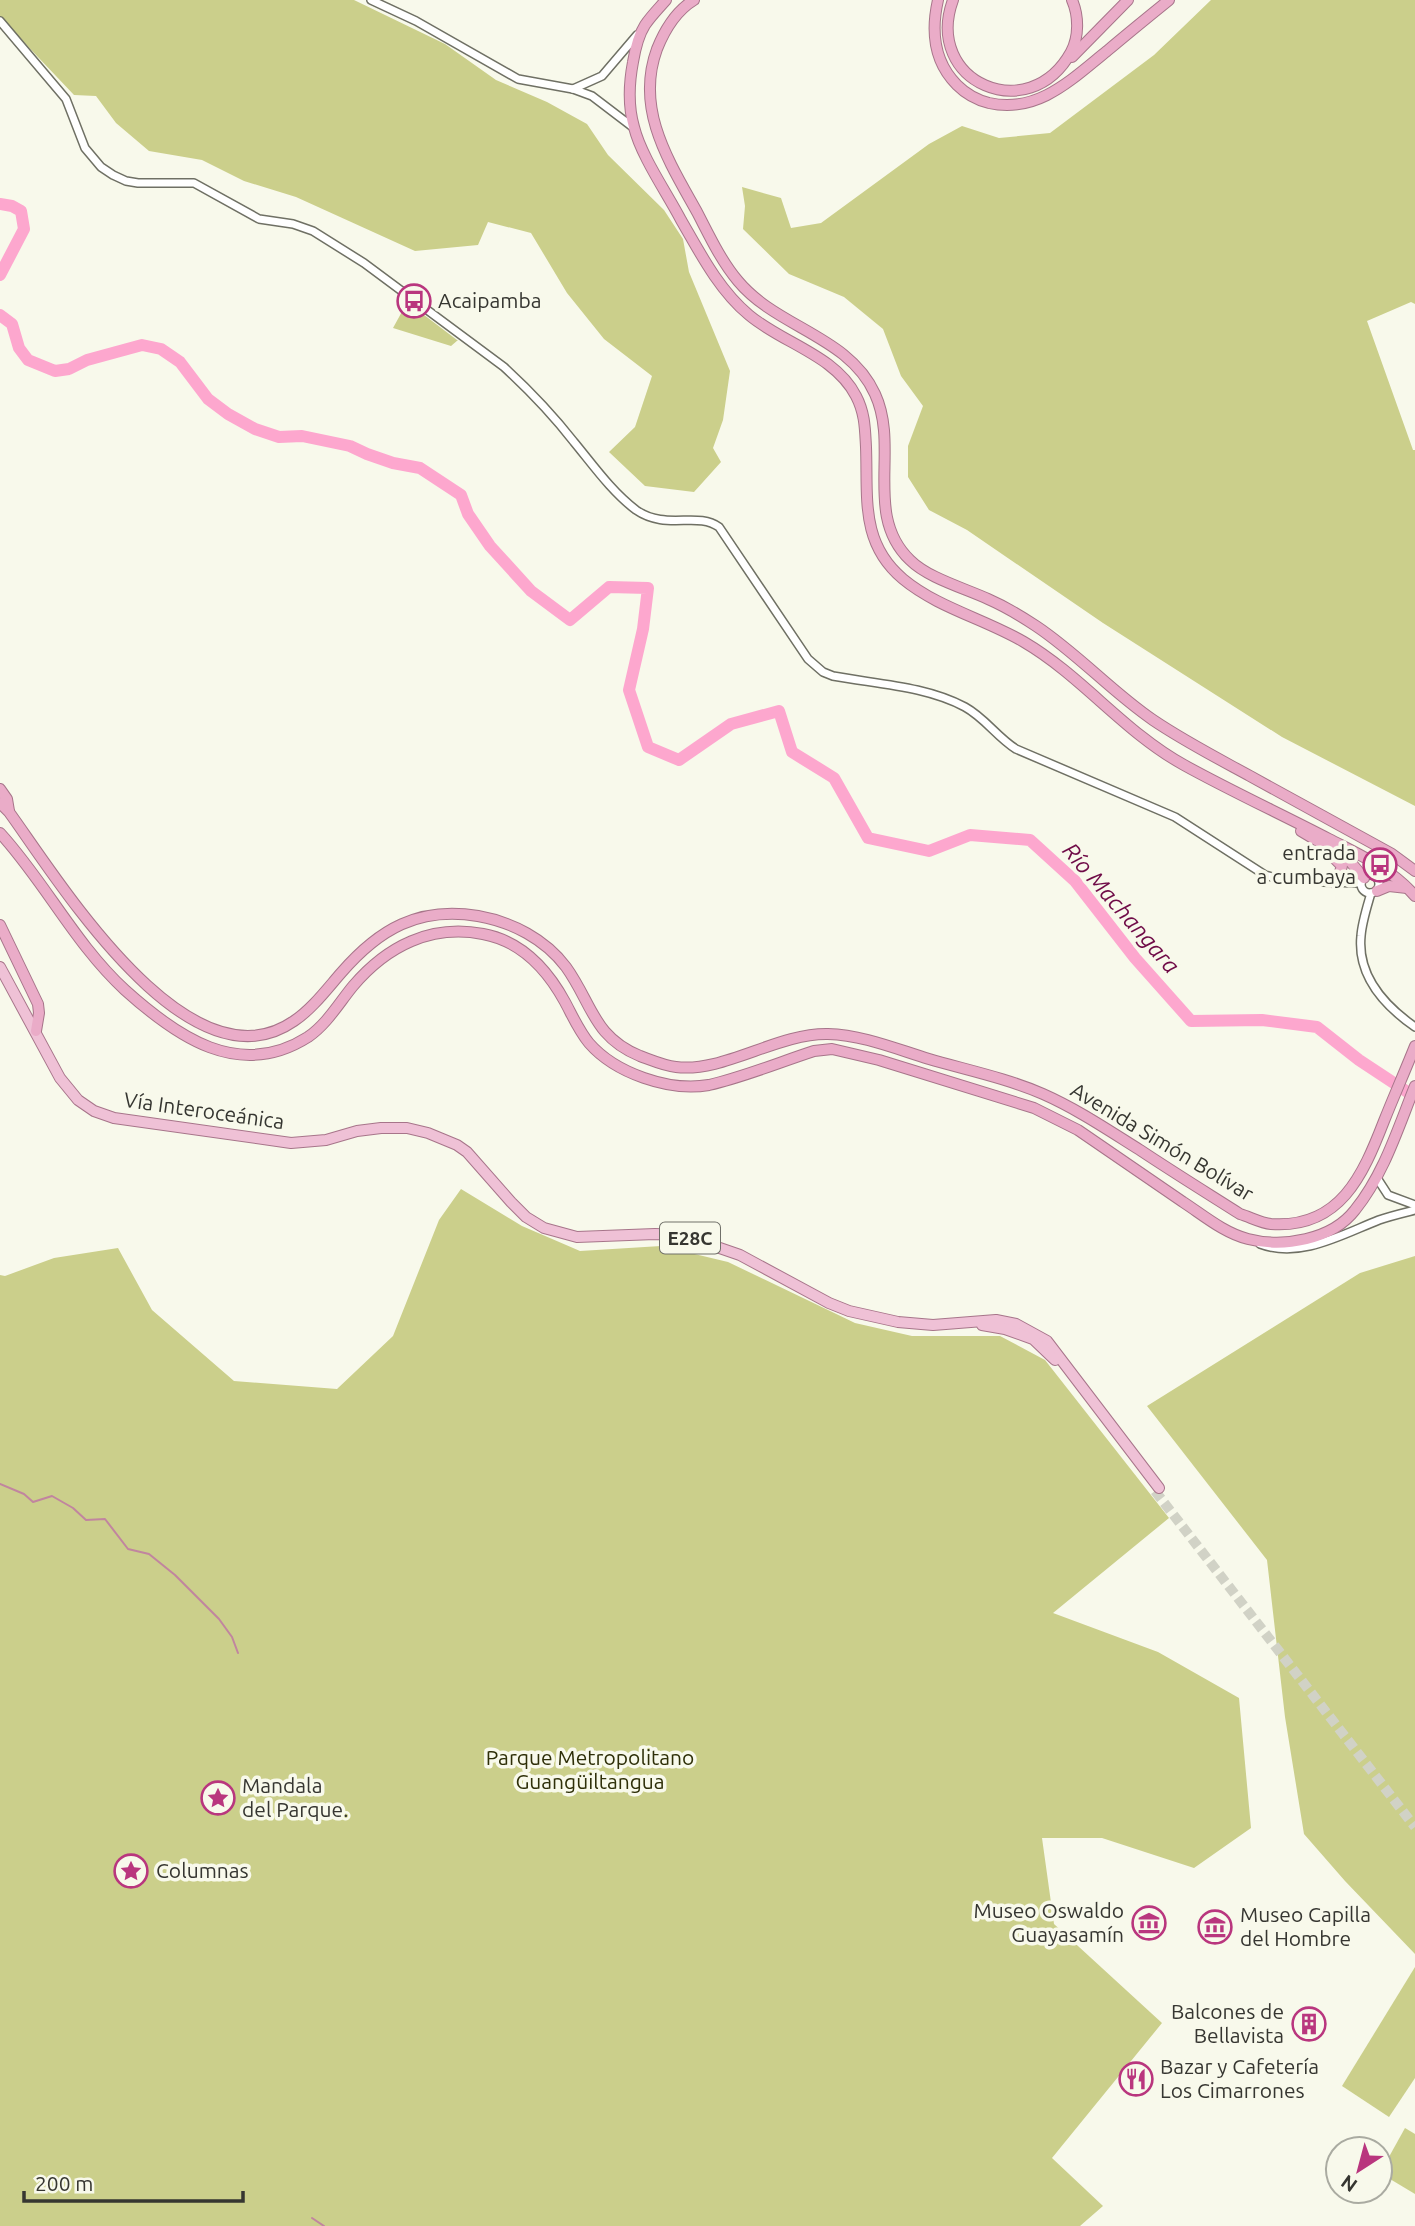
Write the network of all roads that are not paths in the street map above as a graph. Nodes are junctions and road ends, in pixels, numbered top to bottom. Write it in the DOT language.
graph roads {
  1 [pos="370,0"];
  2 [pos="666,0"];
  3 [pos="694,0"];
  4 [pos="938,0"];
  5 [pos="953,0"];
  6 [pos="1072,0"];
  7 [pos="1128,0"];
  8 [pos="1169,0"];
  9 [pos="0,21"];
  10 [pos="645,27"];
  11 [pos="1063,66"];
  12 [pos="573,89"];
  13 [pos="634,128"];
  14 [pos="0,789"];
  15 [pos="0,803"];
  16 [pos="9,812"];
  17 [pos="1279,813"];
  18 [pos="0,833"];
  19 [pos="1313,838"];
  20 [pos="1415,872"];
  21 [pos="1363,880"];
  22 [pos="1336,884"];
  23 [pos="1374,892"];
  24 [pos="1412,892"];
  25 [pos="0,925"];
  26 [pos="0,967"];
  27 [pos="1415,1027"];
  28 [pos="36,1031"];
  29 [pos="1415,1046"];
  30 [pos="1415,1086"];
  31 [pos="1377,1178"];
  32 [pos="1415,1208"];
  33 [pos="1246,1239"];
  34 [pos="1157,1490"];
  1 -- 12 [label="street"];
  2 -- 10 [label="highway"];
  3 -- 20 [label="highway"];
  4 -- 8 [label="highway"];
  5 -- 11 [label="highway"];
  6 -- 11 [label="highway"];
  7 -- 11 [label="highway"];
  9 -- 22 [label="street"];
  10 -- 12 [label="street"];
  10 -- 13 [label="highway"];
  12 -- 13 [label="street"];
  13 -- 17 [label="highway"];
  14 -- 16 [label="highway"];
  15 -- 16 [label="highway, Avenida Simón Bolívar"];
  16 -- 29 [label="highway, Avenida Simón Bolívar"];
  17 -- 19 [label="highway"];
  17 -- 24 [label="highway"];
  18 -- 33 [label="highway, Avenida Simón Bolívar"];
  19 -- 21 [label="highway"];
  19 -- 22 [label="highway"];
  21 -- 22 [label="street"];
  21 -- 23 [label="street"];
  21 -- 23 [label="street"];
  23 -- 24 [label="highway"];
  23 -- 27 [label="street"];
  25 -- 28 [label="highway"];
  26 -- 28 [label="main road, Vía Interoceánica / E28C"];
  28 -- 34 [label="main road, Vía Interoceánica / E28C"];
  30 -- 31 [label="highway, Avenida Simón Bolívar"];
  31 -- 32 [label="street"];
  31 -- 33 [label="highway, Avenida Simón Bolívar"];
  32 -- 33 [label="street"];
}
